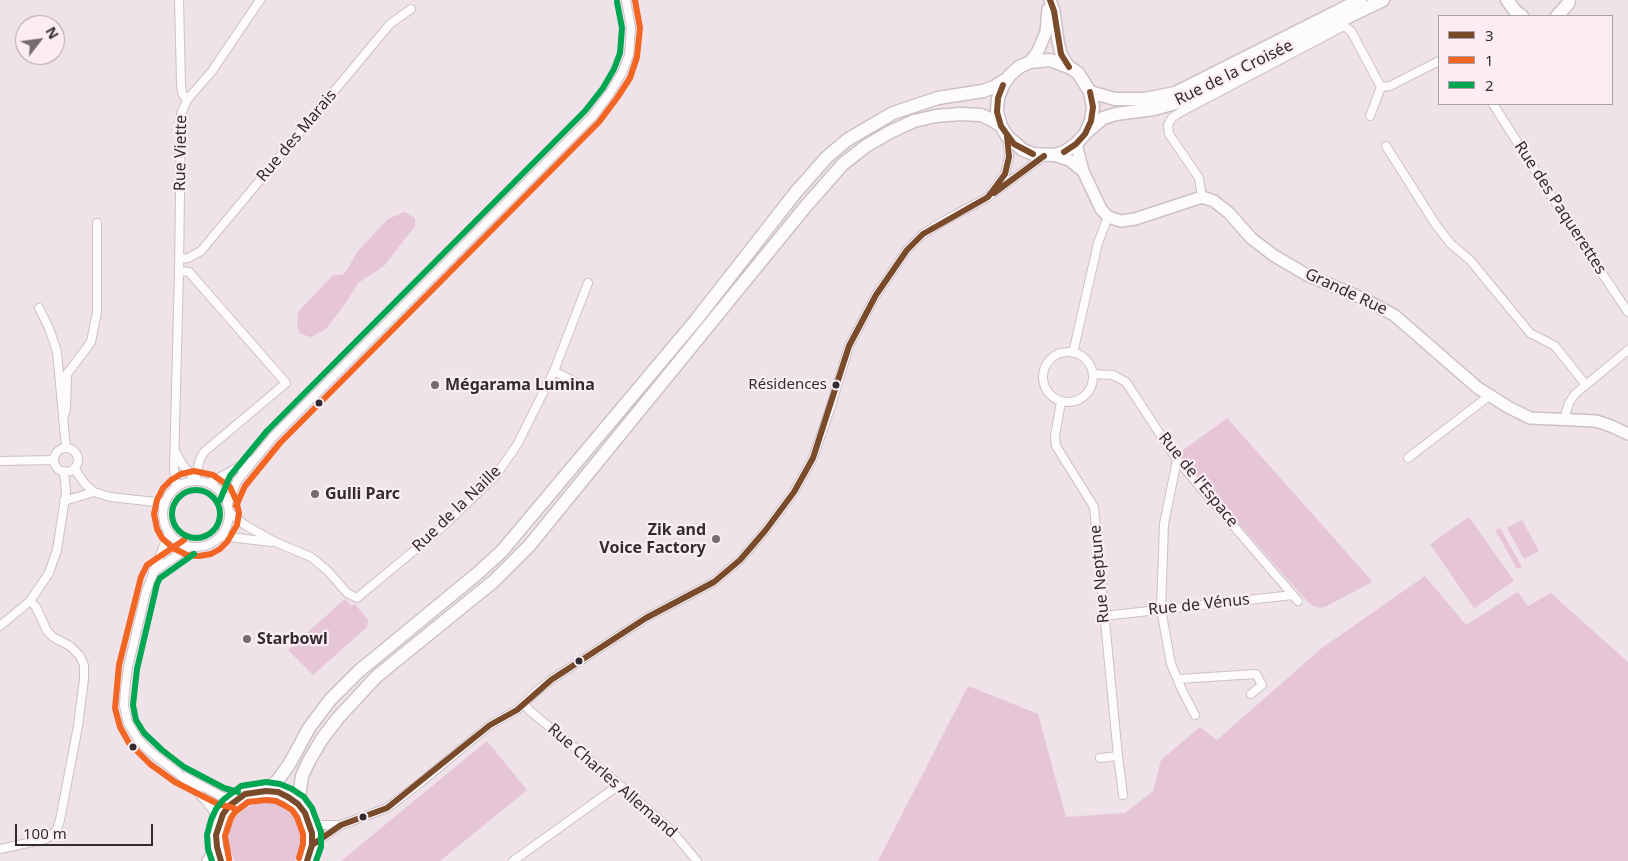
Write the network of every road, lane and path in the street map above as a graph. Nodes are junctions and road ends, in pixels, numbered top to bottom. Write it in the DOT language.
graph roads {
  1 [pos="180,0"];
  2 [pos="260,0"];
  3 [pos="626,0"];
  4 [pos="1049,0"];
  5 [pos="1360,0"];
  6 [pos="1383,0"];
  7 [pos="1507,0"];
  8 [pos="1569,0"];
  9 [pos="411,9"];
  10 [pos="1520,15"];
  11 [pos="1558,15"];
  12 [pos="1030,62"];
  13 [pos="1438,62"];
  14 [pos="1069,67"];
  15 [pos="1008,78"];
  16 [pos="1381,87"];
  17 [pos="1090,92"];
  18 [pos="187,100"];
  19 [pos="1494,105"];
  20 [pos="1370,116"];
  21 [pos="1004,131"];
  22 [pos="1080,139"];
  23 [pos="1386,146"];
  24 [pos="1049,155"];
  25 [pos="1083,171"];
  26 [pos="988,197"];
  27 [pos="1202,197"];
  28 [pos="1108,217"];
  29 [pos="97,223"];
  30 [pos="180,259"];
  31 [pos="179,271"];
  32 [pos="588,283"];
  33 [pos="39,308"];
  34 [pos="1628,312"];
  35 [pos="1628,351"];
  36 [pos="1074,353"];
  37 [pos="554,371"];
  38 [pos="1093,374"];
  39 [pos="1586,385"];
  40 [pos="582,386"];
  41 [pos="1489,396"];
  42 [pos="1061,402"];
  43 [pos="63,418"];
  44 [pos="1564,418"];
  45 [pos="1628,434"];
  46 [pos="66,448"];
  47 [pos="174,449"];
  48 [pos="1408,458"];
  49 [pos="254,459"];
  50 [pos="54,460"];
  51 [pos="1178,460"];
  52 [pos="0,462"];
  53 [pos="74,468"];
  54 [pos="64,471"];
  55 [pos="195,480"];
  56 [pos="209,483"];
  57 [pos="176,487"];
  58 [pos="94,492"];
  59 [pos="64,501"];
  60 [pos="165,503"];
  61 [pos="228,503"];
  62 [pos="230,514"];
  63 [pos="169,532"];
  64 [pos="221,536"];
  65 [pos="275,542"];
  66 [pos="189,546"];
  67 [pos="153,572"];
  68 [pos="1296,598"];
  69 [pos="30,601"];
  70 [pos="1161,610"];
  71 [pos="1104,616"];
  72 [pos="0,626"];
  73 [pos="1178,679"];
  74 [pos="1251,694"];
  75 [pos="524,704"];
  76 [pos="1196,715"];
  77 [pos="1118,756"];
  78 [pos="1100,758"];
  79 [pos="179,774"];
  80 [pos="619,784"];
  81 [pos="266,790"];
  82 [pos="1123,795"];
  83 [pos="236,800"];
  84 [pos="298,804"];
  85 [pos="219,822"];
  86 [pos="310,823"];
  87 [pos="341,825"];
  88 [pos="312,845"];
  89 [pos="217,847"];
  90 [pos="0,849"];
  91 [pos="516,860"];
  92 [pos="208,861"];
  93 [pos="221,861"];
  94 [pos="307,861"];
  95 [pos="697,861"];
  1 -- 18 [label="street"];
  2 -- 18 [label="street, Rue Viette"];
  3 -- 49 [label="street"];
  4 -- 12 [label="street"];
  4 -- 14 [label="street"];
  5 -- 17 [label="main road"];
  6 -- 22 [label="main road, Rue de la Croisée"];
  7 -- 10 [label="main road"];
  8 -- 11 [label="main road"];
  9 -- 30 [label="street, Rue des Marais"];
  12 -- 14 [label="main road"];
  12 -- 15 [label="main road"];
  13 -- 16 [label="street"];
  14 -- 17 [label="main road"];
  15 -- 21 [label="main road"];
  15 -- 81 [label="main road"];
  16 -- 20 [label="street"];
  16 -- 27 [label="street"];
  17 -- 22 [label="main road"];
  18 -- 30 [label="street, Rue Viette"];
  19 -- 34 [label="street, Rue des Paquerettes"];
  21 -- 24 [label="main road"];
  21 -- 26 [label="street"];
  21 -- 84 [label="main road"];
  22 -- 24 [label="main road"];
  22 -- 25 [label="street"];
  23 -- 39 [label="street"];
  24 -- 25 [label="street"];
  24 -- 26 [label="street"];
  25 -- 28 [label="street"];
  26 -- 75 [label="street"];
  27 -- 28 [label="street"];
  27 -- 41 [label="street, Grande Rue"];
  28 -- 36 [label="street"];
  29 -- 43 [label="street"];
  30 -- 31 [label="street, Rue Viette"];
  31 -- 47 [label="street, Rue Viette"];
  31 -- 55 [label="street"];
  32 -- 37 [label="street, Rue de la Naille"];
  33 -- 43 [label="street"];
  35 -- 39 [label="street"];
  36 -- 38 [label="street"];
  36 -- 42 [label="street"];
  37 -- 40 [label="street"];
  37 -- 65 [label="street, Rue de la Naille"];
  38 -- 42 [label="street"];
  38 -- 51 [label="street, Rue de l'Espace"];
  39 -- 44 [label="street"];
  41 -- 44 [label="street, Grande Rue"];
  41 -- 48 [label="street"];
  42 -- 71 [label="street, Rue Neptune"];
  43 -- 46 [label="street"];
  44 -- 45 [label="street, Grande Rue"];
  46 -- 50 [label="street"];
  46 -- 53 [label="street"];
  47 -- 55 [label="street"];
  47 -- 57 [label="street, Rue Viette"];
  49 -- 56 [label="street"];
  49 -- 61 [label="street"];
  50 -- 52 [label="street"];
  50 -- 54 [label="street"];
  51 -- 68 [label="street, Rue de l'Espace"];
  51 -- 70 [label="street"];
  53 -- 54 [label="street"];
  53 -- 58 [label="street"];
  54 -- 59 [label="street"];
  55 -- 56 [label="street"];
  55 -- 57 [label="street"];
  56 -- 61 [label="street"];
  57 -- 60 [label="street"];
  58 -- 59 [label="street"];
  58 -- 60 [label="street"];
  59 -- 69 [label="street"];
  60 -- 63 [label="street"];
  61 -- 62 [label="street"];
  62 -- 64 [label="street"];
  62 -- 65 [label="street"];
  63 -- 66 [label="street"];
  63 -- 67 [label="street"];
  64 -- 65 [label="street"];
  64 -- 66 [label="street"];
  66 -- 67 [label="street"];
  67 -- 79 [label="street"];
  68 -- 70 [label="street, Rue de Vénus"];
  69 -- 72 [label="street"];
  69 -- 90 [label="street"];
  70 -- 71 [label="street, Rue de Vénus"];
  70 -- 73 [label="street"];
  71 -- 77 [label="street, Rue Neptune"];
  73 -- 74 [label="street"];
  73 -- 76 [label="street"];
  75 -- 80 [label="street, Rue Charles Allemand"];
  75 -- 87 [label="street"];
  77 -- 78 [label="street"];
  77 -- 82 [label="street, Rue Neptune"];
  79 -- 83 [label="street"];
  79 -- 85 [label="street"];
  80 -- 91 [label="street"];
  80 -- 95 [label="street, Rue Charles Allemand"];
  81 -- 83 [label="main road"];
  81 -- 84 [label="main road"];
  83 -- 85 [label="main road"];
  84 -- 86 [label="main road"];
  85 -- 89 [label="main road"];
  86 -- 87 [label="street"];
  86 -- 88 [label="main road"];
  87 -- 88 [label="street"];
  88 -- 94 [label="main road"];
  89 -- 92 [label="street"];
  89 -- 93 [label="main road"];
}
